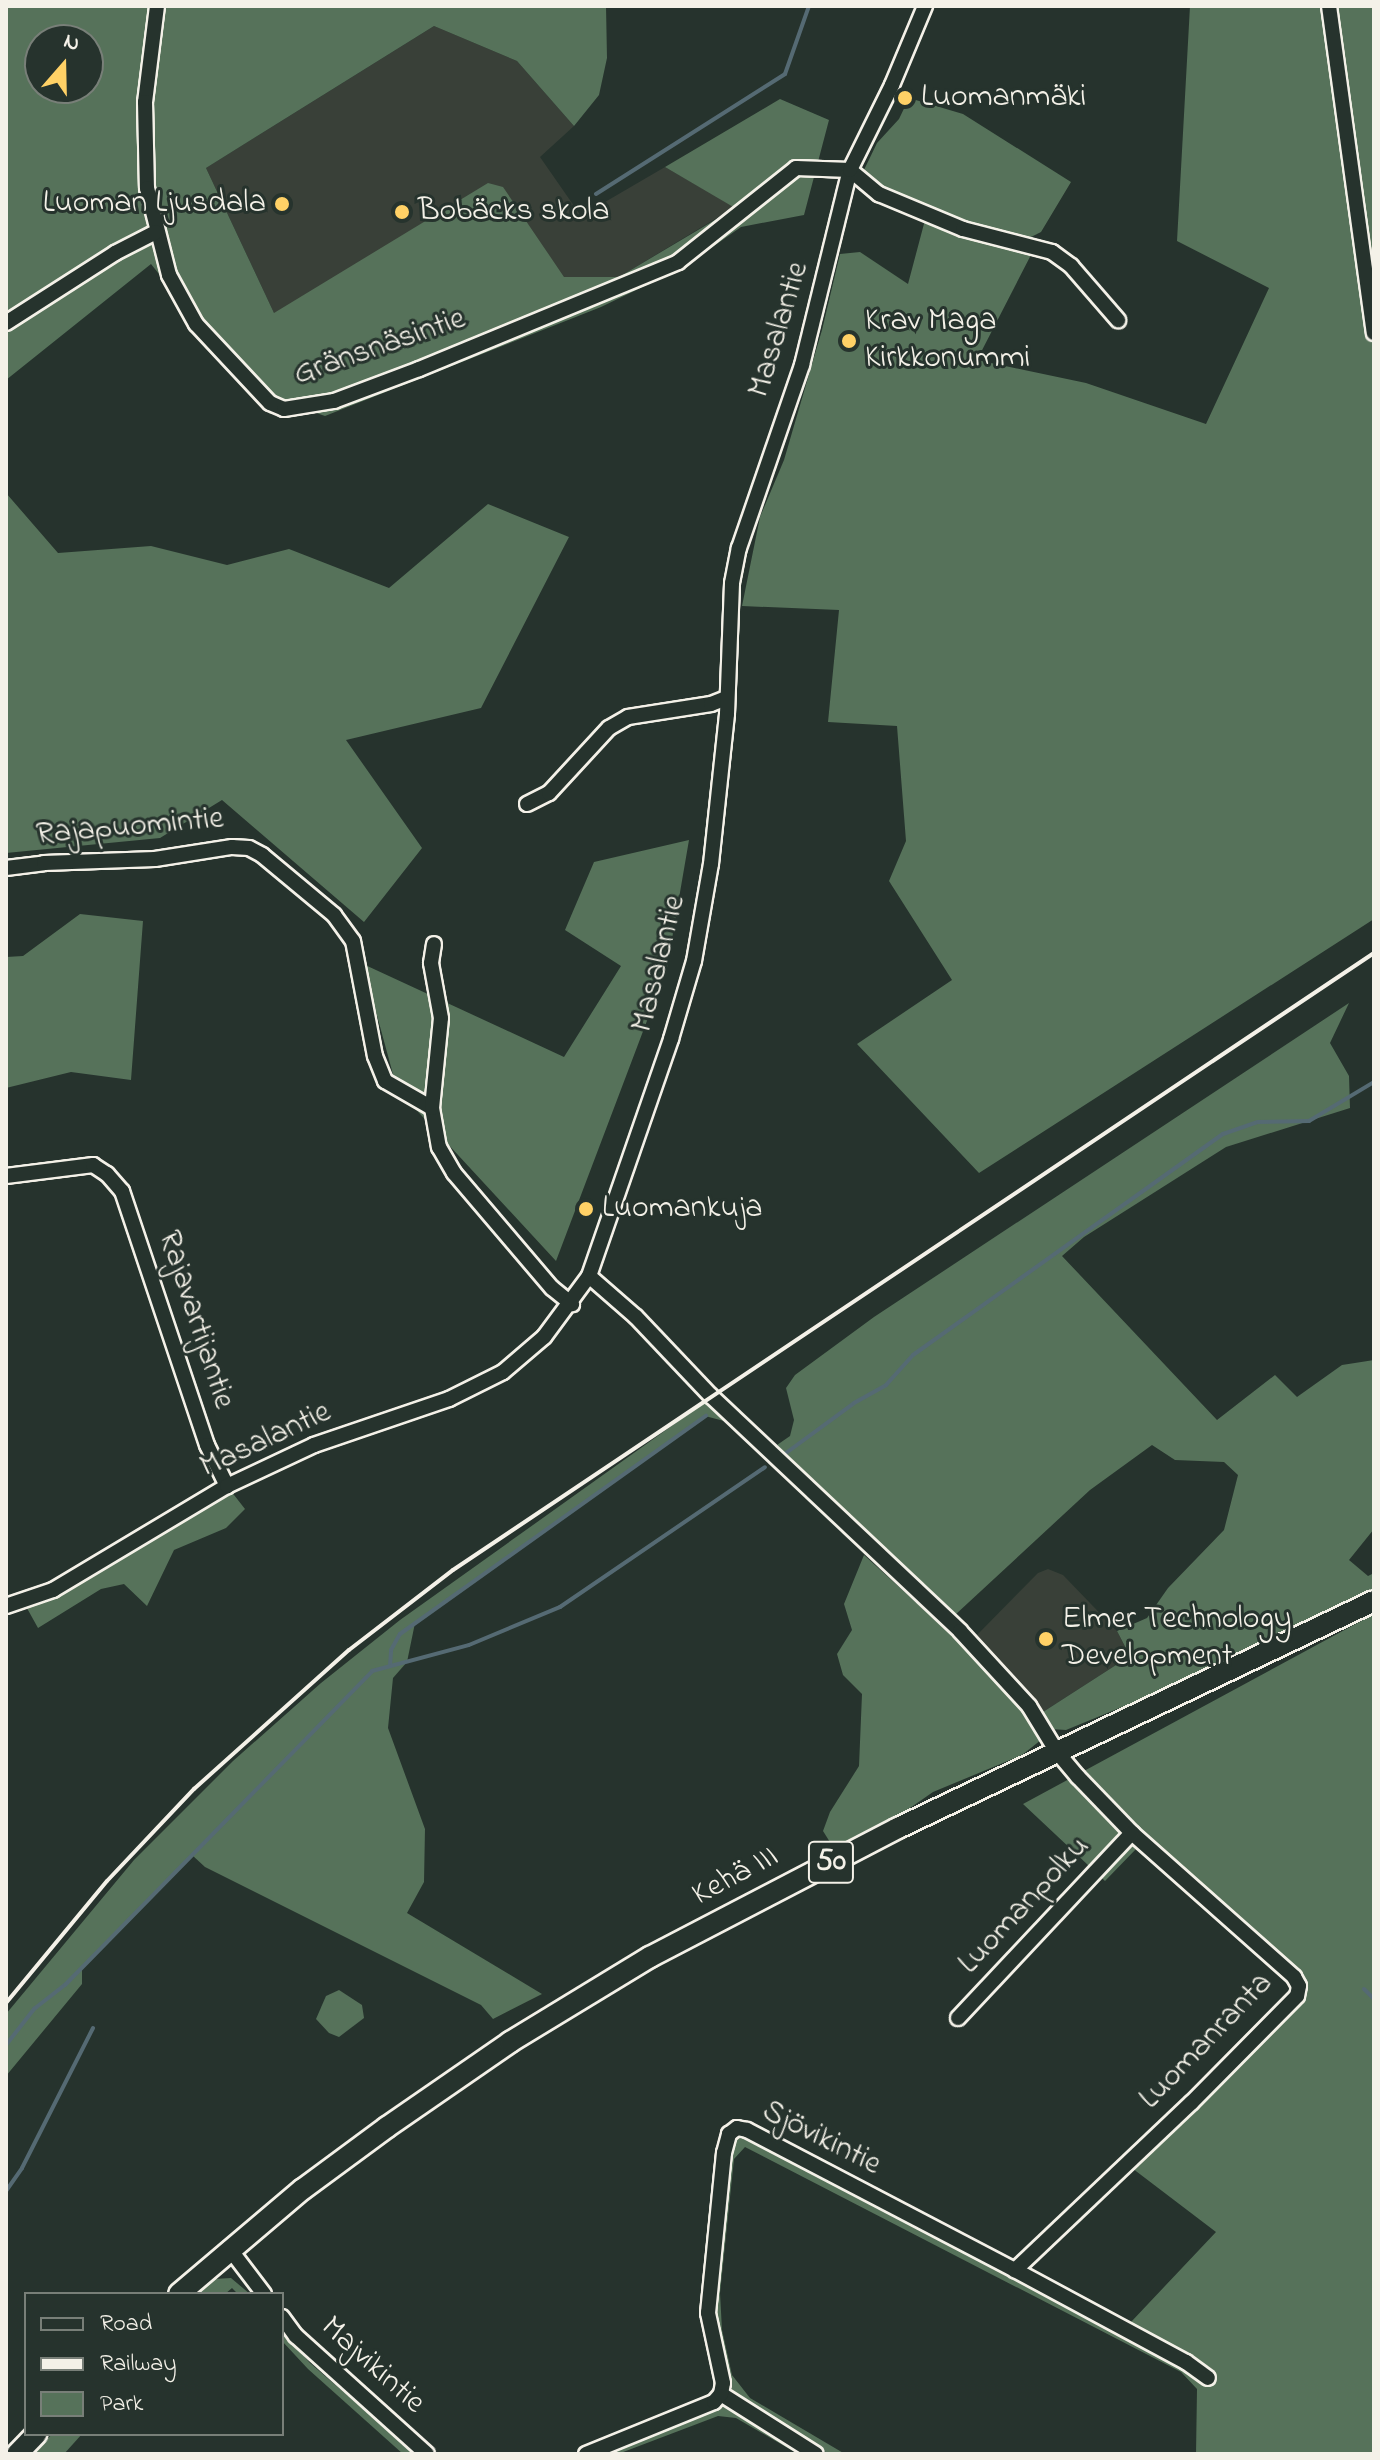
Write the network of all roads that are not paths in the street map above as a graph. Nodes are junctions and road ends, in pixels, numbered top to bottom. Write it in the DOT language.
graph roads {
  1 [pos="157,6"];
  2 [pos="925,6"];
  3 [pos="1329,6"];
  4 [pos="850,170"];
  5 [pos="156,232"];
  6 [pos="1118,320"];
  7 [pos="6,323"];
  8 [pos="1374,333"];
  9 [pos="727,698"];
  10 [pos="527,804"];
  11 [pos="6,868"];
  12 [pos="434,944"];
  13 [pos="432,1108"];
  14 [pos="6,1176"];
  15 [pos="589,1276"];
  16 [pos="572,1304"];
  17 [pos="227,1486"];
  18 [pos="1374,1601"];
  19 [pos="6,1606"];
  20 [pos="1057,1752"];
  21 [pos="1132,1833"];
  22 [pos="958,2018"];
  23 [pos="229,2248"];
  24 [pos="1015,2270"];
  25 [pos="181,2292"];
  26 [pos="262,2292"];
  27 [pos="284,2320"];
  28 [pos="1208,2378"];
  29 [pos="721,2394"];
  30 [pos="34,2436"];
  31 [pos="17,2454"];
  32 [pos="427,2454"];
  33 [pos="586,2454"];
  34 [pos="816,2454"];
  1 -- 5 [label="street, Gränsnäsintie"];
  2 -- 4 [label="street, Masalantie"];
  3 -- 8 [label="street"];
  4 -- 5 [label="street, Gränsnäsintie"];
  4 -- 6 [label="street"];
  4 -- 9 [label="street, Masalantie"];
  5 -- 7 [label="street"];
  9 -- 10 [label="street"];
  9 -- 15 [label="street, Masalantie"];
  11 -- 13 [label="street, Rajapuomintie"];
  12 -- 13 [label="street"];
  13 -- 16 [label="street"];
  14 -- 17 [label="street, Rajavartijantie"];
  15 -- 16 [label="street, Masalantie"];
  15 -- 20 [label="street"];
  16 -- 17 [label="street, Masalantie"];
  17 -- 19 [label="street, Masalantie"];
  18 -- 20 [label="highway, Kehä III / 50"];
  20 -- 21 [label="street, Luomanranta"];
  20 -- 23 [label="highway, Kehä III / 50"];
  21 -- 22 [label="street, Luomanpolku"];
  21 -- 24 [label="street, Luomanranta"];
  23 -- 25 [label="highway, Kehä III / 50"];
  23 -- 26 [label="street"];
  24 -- 28 [label="street, Sjövikintie"];
  24 -- 29 [label="street, Sjövikintie"];
  27 -- 32 [label="street, Majvikintie"];
  29 -- 33 [label="street"];
  29 -- 34 [label="street"];
  30 -- 31 [label="highway"];
}
